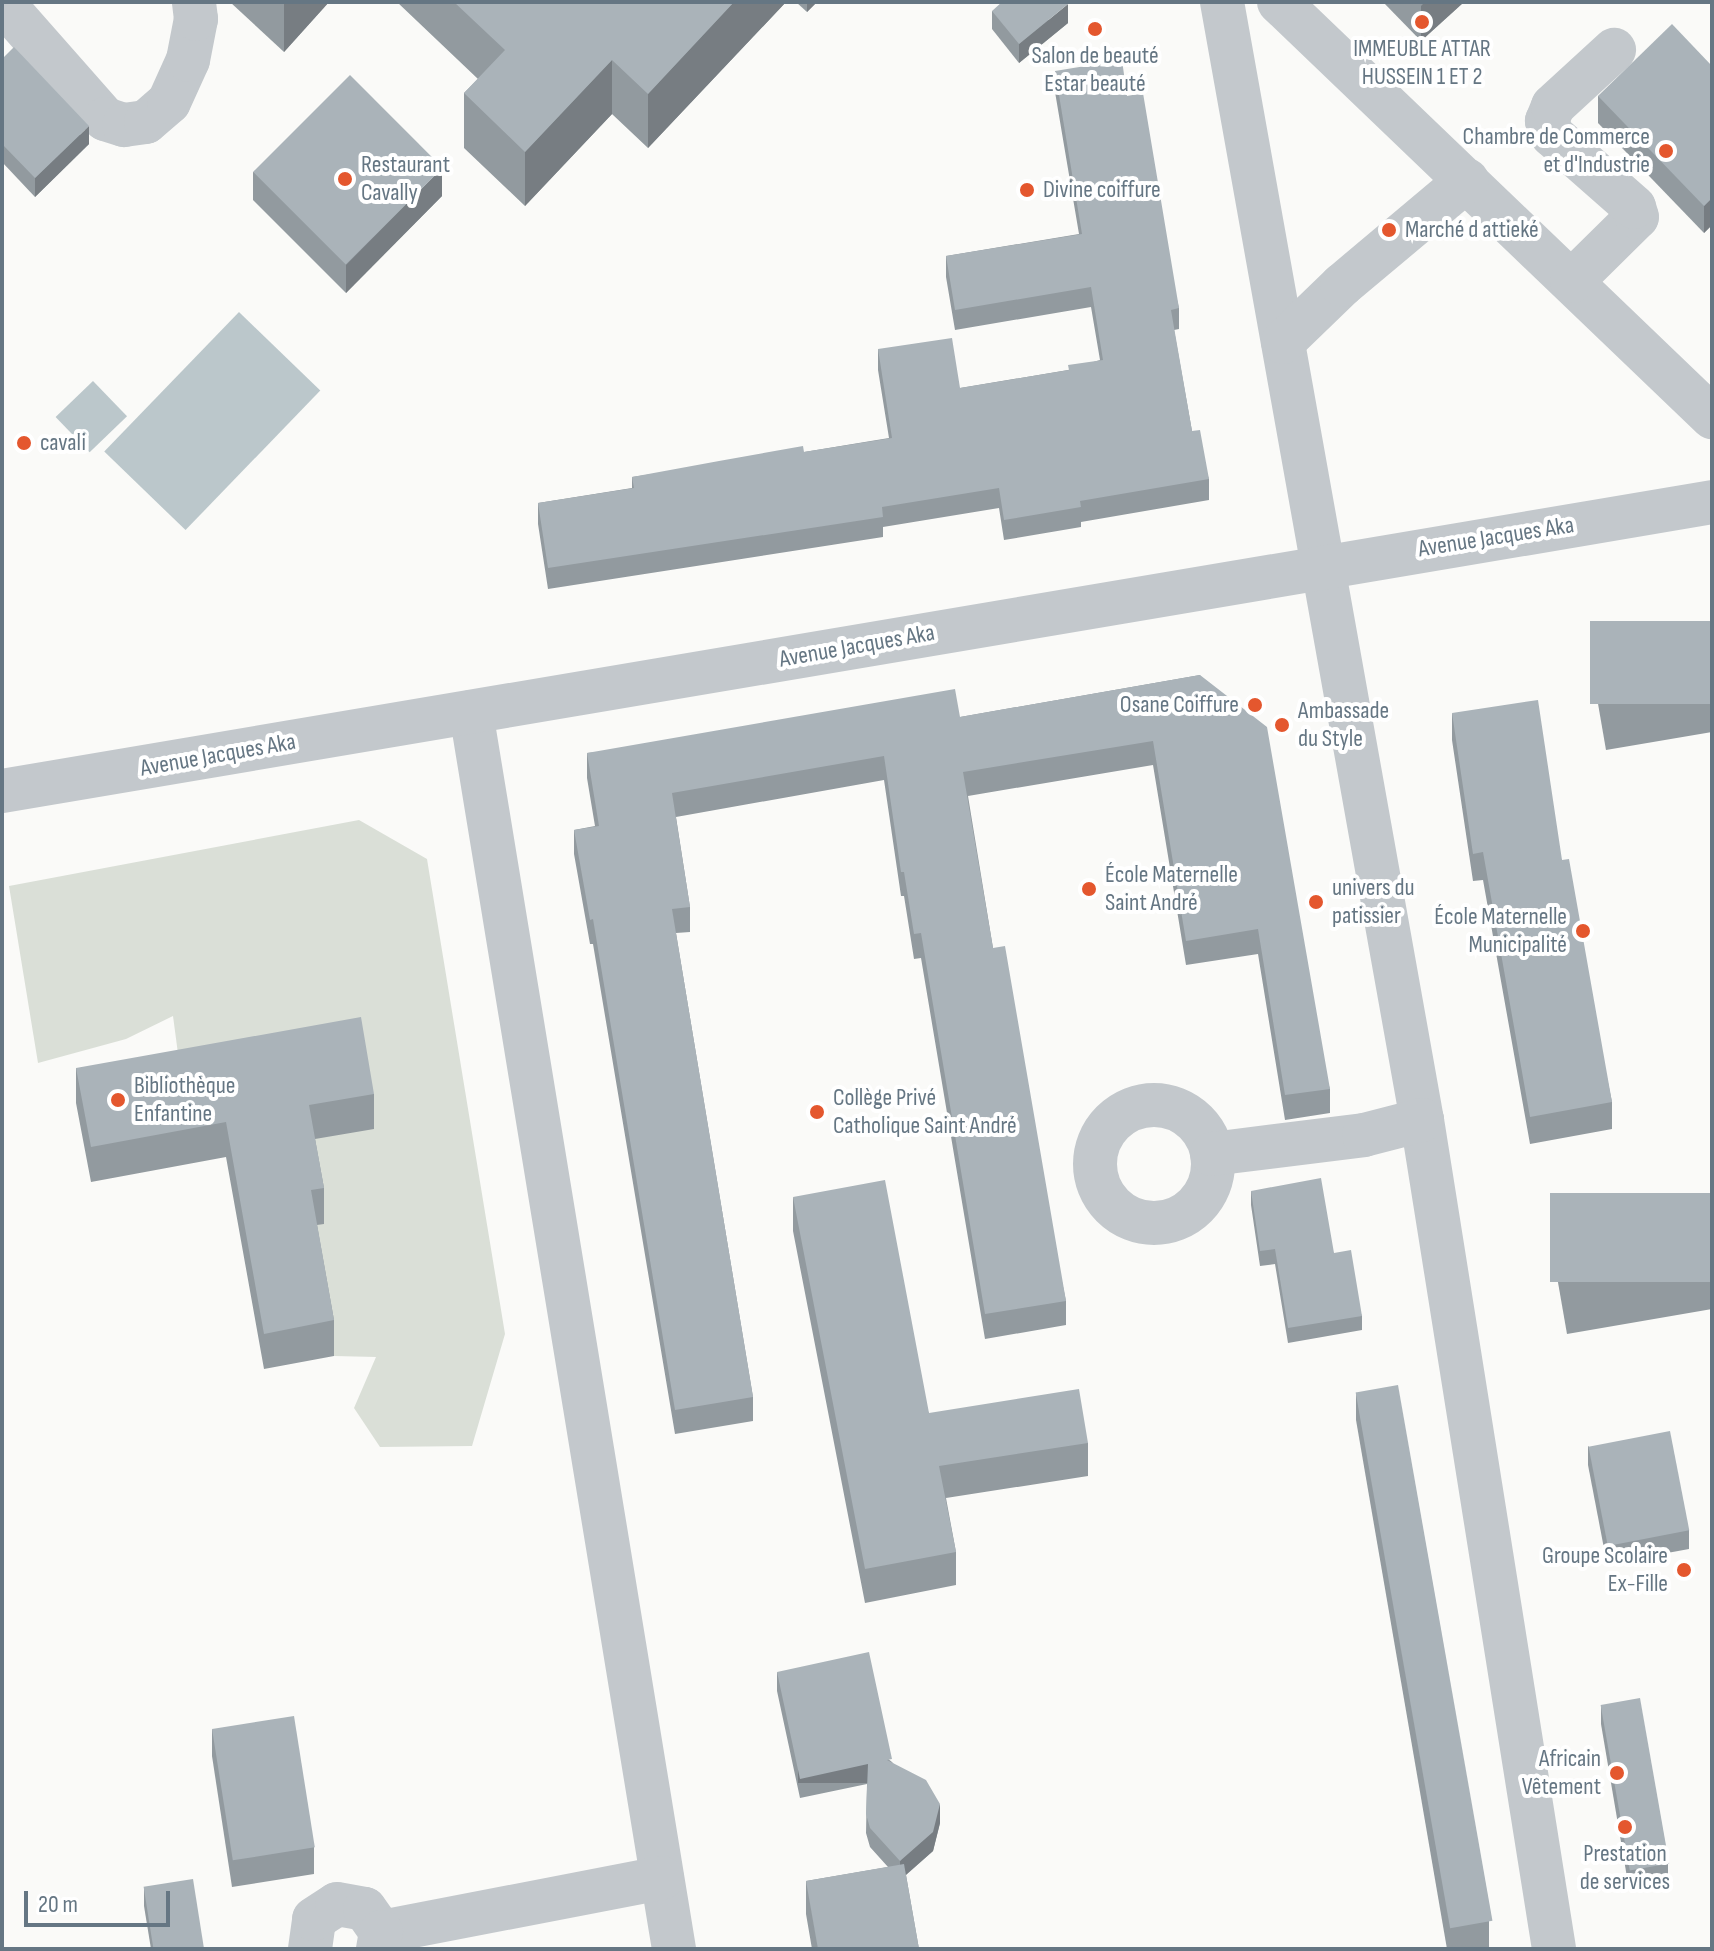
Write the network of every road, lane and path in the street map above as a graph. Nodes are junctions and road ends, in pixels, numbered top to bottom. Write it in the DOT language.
graph roads {
  1 [pos="2,2"];
  2 [pos="194,2"];
  3 [pos="1222,2"];
  4 [pos="1279,2"];
  5 [pos="1614,50"];
  6 [pos="1467,180"];
  7 [pos="1572,281"];
  8 [pos="1283,342"];
  9 [pos="1712,417"];
  10 [pos="1712,502"];
  11 [pos="1324,565"];
  12 [pos="471,712"];
  13 [pos="2,791"];
  14 [pos="1422,1120"];
  15 [pos="1212,1154"];
  16 [pos="662,1878"];
  17 [pos="379,1940"];
  18 [pos="310,1949"];
  19 [pos="674,1949"];
  20 [pos="1554,1949"];
  1 -- 2 [label="street"];
  3 -- 8 [label="street"];
  4 -- 6 [label="street"];
  5 -- 7 [label="street"];
  6 -- 7 [label="street"];
  6 -- 8 [label="street"];
  7 -- 9 [label="street"];
  8 -- 11 [label="street"];
  10 -- 11 [label="street, Avenue Jacques Aka"];
  11 -- 12 [label="street, Avenue Jacques Aka"];
  11 -- 14 [label="street"];
  12 -- 13 [label="street, Avenue Jacques Aka"];
  12 -- 16 [label="street"];
  14 -- 15 [label="street"];
  14 -- 20 [label="street"];
  16 -- 17 [label="street"];
  16 -- 19 [label="street"];
  17 -- 18 [label="street"];
}
